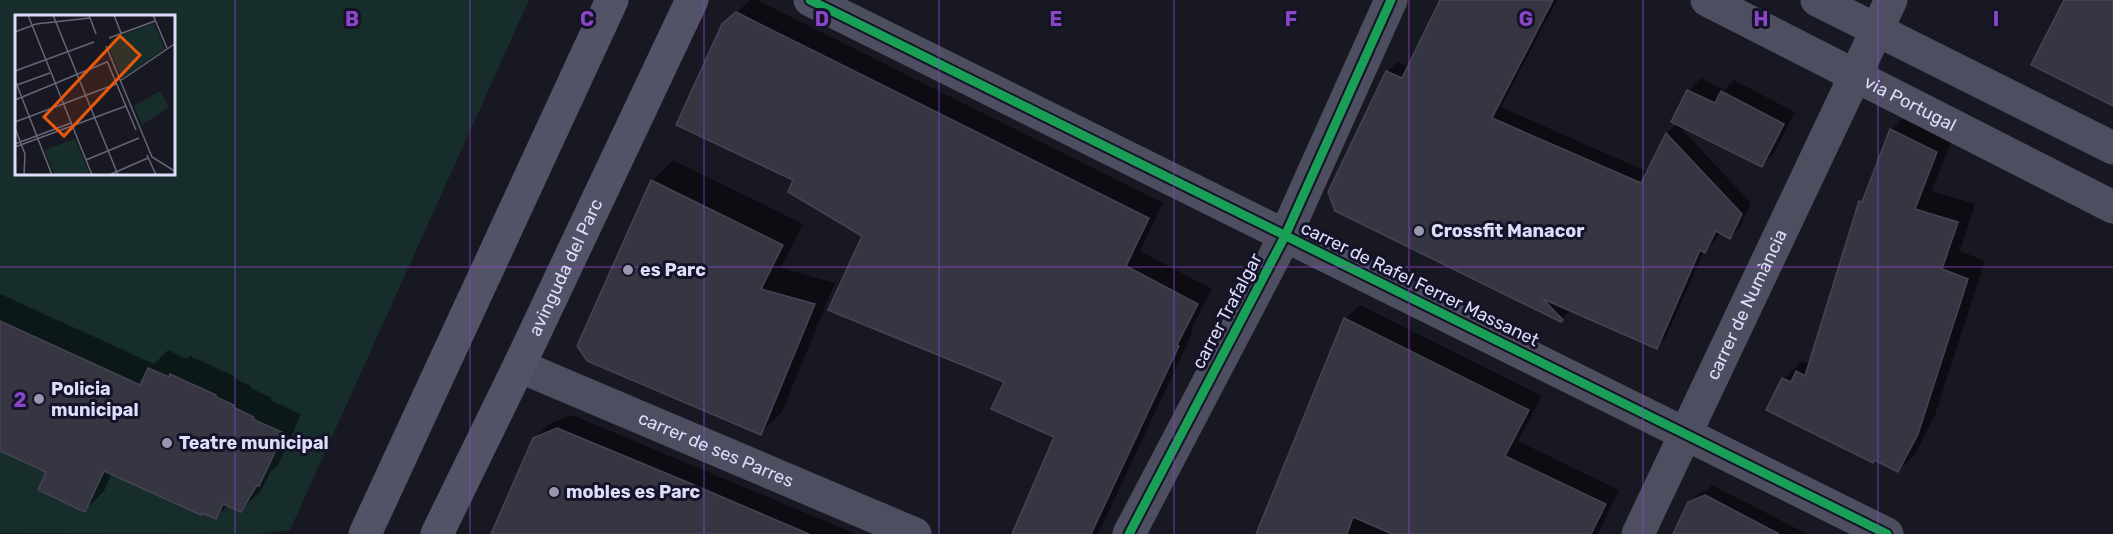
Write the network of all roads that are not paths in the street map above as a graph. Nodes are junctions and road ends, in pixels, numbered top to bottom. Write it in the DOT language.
graph roads {
  1 [pos="612,0"];
  2 [pos="692,0"];
  3 [pos="810,0"];
  4 [pos="1391,0"];
  5 [pos="1707,0"];
  6 [pos="1817,0"];
  7 [pos="1891,0"];
  8 [pos="1877,30"];
  9 [pos="1855,74"];
  10 [pos="2113,148"];
  11 [pos="2113,207"];
  12 [pos="1285,236"];
  13 [pos="519,366"];
  14 [pos="1685,434"];
  15 [pos="365,534"];
  16 [pos="437,534"];
  17 [pos="915,534"];
  18 [pos="1129,534"];
  19 [pos="1638,534"];
  20 [pos="1887,534"];
  1 -- 15 [label="main road"];
  2 -- 13 [label="main road, avinguda del Parc"];
  3 -- 12 [label="street, carrer de Rafel Ferrer Massanet"];
  4 -- 12 [label="street, carrer Trafalgar"];
  5 -- 9 [label="street, via Portugal"];
  6 -- 8 [label="street"];
  7 -- 8 [label="street, carrer de Numància"];
  8 -- 9 [label="street, carrer de Numància"];
  8 -- 10 [label="street"];
  9 -- 11 [label="street, via Portugal"];
  9 -- 14 [label="street, carrer de Numància"];
  12 -- 14 [label="street, carrer de Rafel Ferrer Massanet"];
  12 -- 18 [label="street, carrer Trafalgar"];
  13 -- 16 [label="main road, avinguda del Parc"];
  13 -- 17 [label="street, carrer de ses Parres"];
  14 -- 19 [label="street, carrer de Numància"];
  14 -- 20 [label="street, carrer de Rafel Ferrer Massanet"];
}
